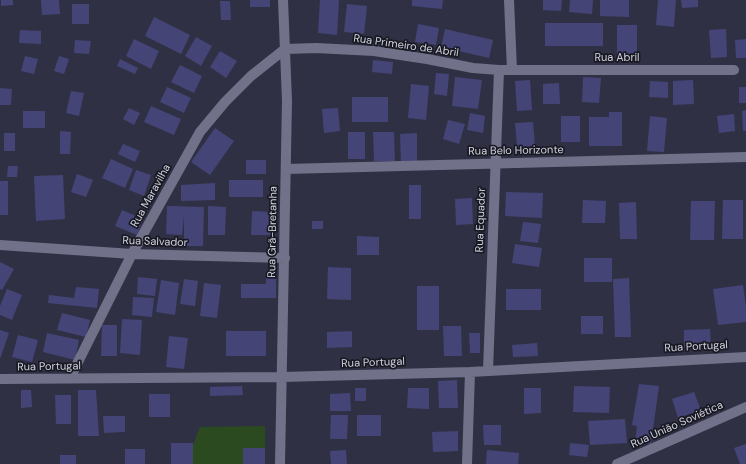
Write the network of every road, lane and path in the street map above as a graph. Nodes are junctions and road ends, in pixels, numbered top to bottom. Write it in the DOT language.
graph roads {
  1 [pos="283,0"];
  2 [pos="509,0"];
  3 [pos="285,49"];
  4 [pos="499,70"];
  5 [pos="512,70"];
  6 [pos="734,70"];
  7 [pos="746,157"];
  8 [pos="496,164"];
  9 [pos="286,169"];
  10 [pos="0,245"];
  11 [pos="132,254"];
  12 [pos="284,258"];
  13 [pos="746,357"];
  14 [pos="488,371"];
  15 [pos="470,372"];
  16 [pos="282,377"];
  17 [pos="70,378"];
  18 [pos="5,380"];
  19 [pos="0,387"];
  20 [pos="746,407"];
  21 [pos="280,464"];
  22 [pos="467,464"];
  23 [pos="617,464"];
  1 -- 3 [label="street, Rua Grã-Bretanha"];
  2 -- 5 [label="street"];
  3 -- 4 [label="street, Rua Primeiro de Abril"];
  3 -- 9 [label="street, Rua Grã-Bretanha"];
  3 -- 11 [label="street, Rua Maravilha"];
  4 -- 5 [label="street, Rua Abril"];
  4 -- 8 [label="street, Rua Equador"];
  5 -- 6 [label="street, Rua Abril"];
  7 -- 8 [label="street, Rua Belo Horizonte"];
  8 -- 9 [label="street, Rua Belo Horizonte"];
  8 -- 14 [label="street, Rua Equador"];
  9 -- 12 [label="street, Rua Grã-Bretanha"];
  10 -- 11 [label="street, Rua Salvador"];
  11 -- 12 [label="street, Rua Salvador"];
  11 -- 17 [label="street, Rua Maravilha"];
  12 -- 16 [label="street, Rua Grã-Bretanha"];
  13 -- 14 [label="street, Rua Portugal"];
  14 -- 15 [label="street, Rua Portugal"];
  15 -- 16 [label="street, Rua Portugal"];
  15 -- 22 [label="street"];
  16 -- 17 [label="street, Rua Portugal"];
  16 -- 21 [label="street, Rua Grã-Bretanha"];
  17 -- 18 [label="street, Rua Portugal"];
  18 -- 19 [label="street"];
  20 -- 23 [label="street, Rua União Soviética"];
}
